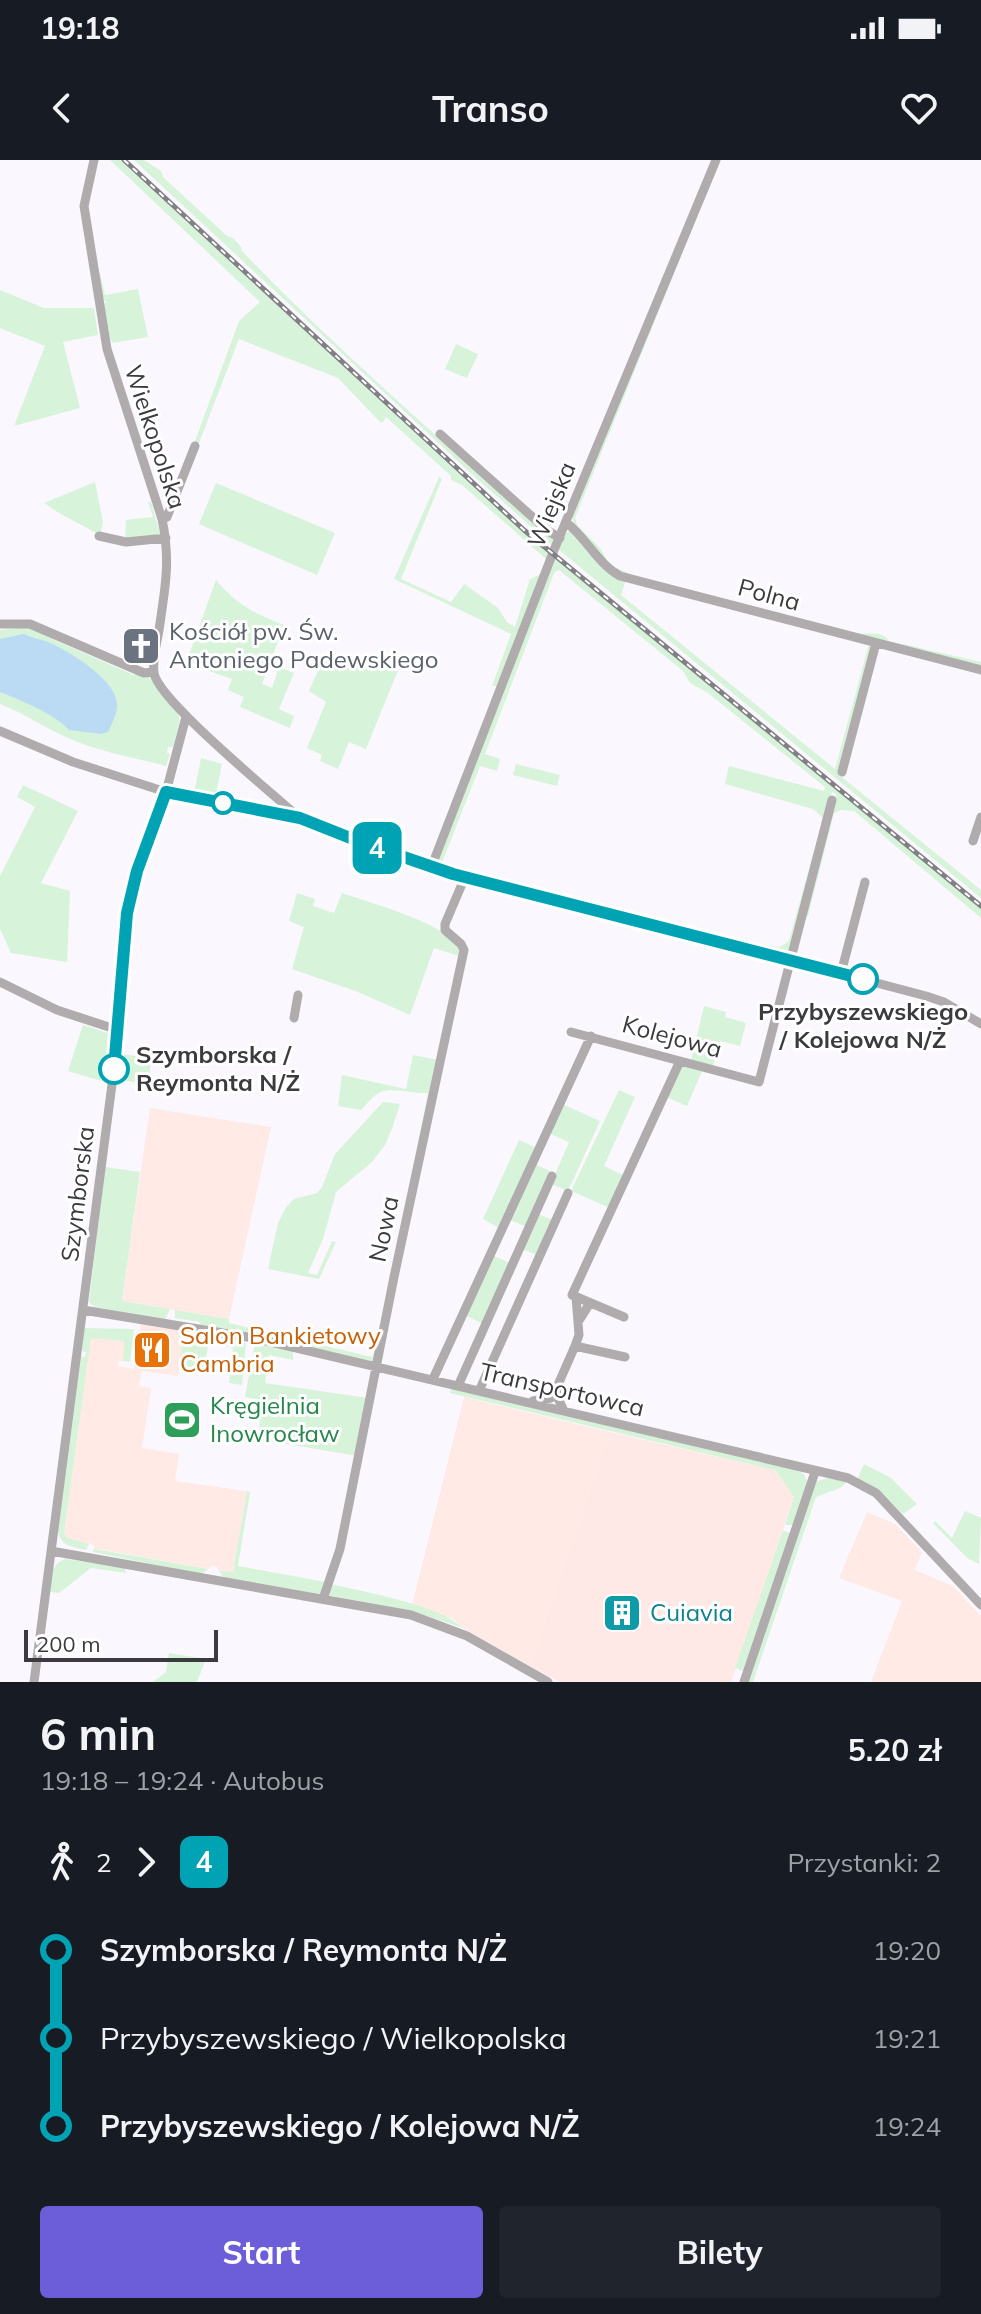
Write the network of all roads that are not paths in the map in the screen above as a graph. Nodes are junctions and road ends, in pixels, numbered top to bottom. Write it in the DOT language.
graph roads {
  1 [pos="94,160"];
  2 [pos="716,160"];
  3 [pos="440,434"];
  4 [pos="195,446"];
  5 [pos="162,519"];
  6 [pos="567,523"];
  7 [pos="99,536"];
  8 [pos="166,538"];
  9 [pos="560,538"];
  10 [pos="0,624"];
  11 [pos="876,643"];
  12 [pos="981,670"];
  13 [pos="154,672"];
  14 [pos="186,717"];
  15 [pos="0,731"];
  16 [pos="842,772"];
  17 [pos="166,792"];
  18 [pos="832,800"];
  19 [pos="981,817"];
  20 [pos="300,818"];
  21 [pos="973,841"];
  22 [pos="431,868"];
  23 [pos="465,877"];
  24 [pos="865,882"];
  25 [pos="791,959"];
  26 [pos="841,973"];
  27 [pos="0,982"];
  28 [pos="298,995"];
  29 [pos="294,1018"];
  30 [pos="981,1024"];
  31 [pos="118,1030"];
  32 [pos="571,1032"];
  33 [pos="591,1036"];
  34 [pos="680,1061"];
  35 [pos="552,1176"];
  36 [pos="568,1193"];
  37 [pos="576,1297"];
  38 [pos="590,1303"];
  39 [pos="83,1310"];
  40 [pos="624,1317"];
  41 [pos="578,1322"];
  42 [pos="575,1346"];
  43 [pos="625,1357"];
  44 [pos="377,1366"];
  45 [pos="433,1379"];
  46 [pos="458,1386"];
  47 [pos="557,1387"];
  48 [pos="479,1391"];
  49 [pos="524,1401"];
  50 [pos="564,1411"];
  51 [pos="815,1472"];
  52 [pos="51,1551"];
  53 [pos="323,1599"];
  54 [pos="981,1605"];
  55 [pos="34,1682"];
  56 [pos="548,1682"];
  57 [pos="744,1682"];
  1 -- 5 [label="street, Wielkopolska"];
  2 -- 6 [label="street, Wiejska"];
  3 -- 9 [label="street"];
  4 -- 5 [label="street"];
  5 -- 8 [label="street, Wielkopolska"];
  6 -- 9 [label="street, Wiejska"];
  6 -- 11 [label="street, Polna"];
  7 -- 8 [label="street"];
  8 -- 13 [label="street, Wielkopolska"];
  9 -- 22 [label="street, Wiejska"];
  10 -- 13 [label="street"];
  11 -- 12 [label="street, Polna"];
  11 -- 16 [label="street"];
  13 -- 14 [label="street"];
  14 -- 17 [label="street, Szymborska"];
  14 -- 20 [label="street"];
  15 -- 17 [label="street"];
  17 -- 20 [label="street"];
  17 -- 31 [label="street, Szymborska"];
  18 -- 25 [label="street, Kolejowa"];
  19 -- 21 [label="street"];
  20 -- 22 [label="street"];
  22 -- 23 [label="street"];
  23 -- 25 [label="street"];
  23 -- 44 [label="street, Nowa"];
  24 -- 26 [label="street"];
  25 -- 26 [label="street"];
  25 -- 34 [label="street, Kolejowa"];
  26 -- 30 [label="street"];
  27 -- 31 [label="street"];
  28 -- 29 [label="street"];
  31 -- 39 [label="street, Szymborska"];
  32 -- 33 [label="street, Kolejowa"];
  33 -- 34 [label="street, Kolejowa"];
  33 -- 45 [label="street"];
  34 -- 37 [label="street"];
  35 -- 46 [label="street"];
  36 -- 48 [label="street"];
  37 -- 38 [label="street"];
  37 -- 41 [label="street"];
  38 -- 40 [label="street"];
  38 -- 41 [label="street"];
  39 -- 44 [label="street, Transportowca"];
  39 -- 52 [label="street, Szymborska"];
  41 -- 42 [label="street"];
  42 -- 43 [label="street"];
  42 -- 47 [label="street"];
  44 -- 45 [label="street, Transportowca"];
  44 -- 53 [label="street, Nowa"];
  45 -- 46 [label="street, Transportowca"];
  46 -- 48 [label="street, Transportowca"];
  47 -- 49 [label="street"];
  47 -- 50 [label="street"];
  48 -- 49 [label="street, Transportowca"];
  49 -- 50 [label="street, Transportowca"];
  50 -- 51 [label="street, Transportowca"];
  51 -- 54 [label="street, Transportowca"];
  51 -- 57 [label="street"];
  52 -- 53 [label="street"];
  52 -- 55 [label="street, Szymborska"];
  53 -- 56 [label="street"];
}
